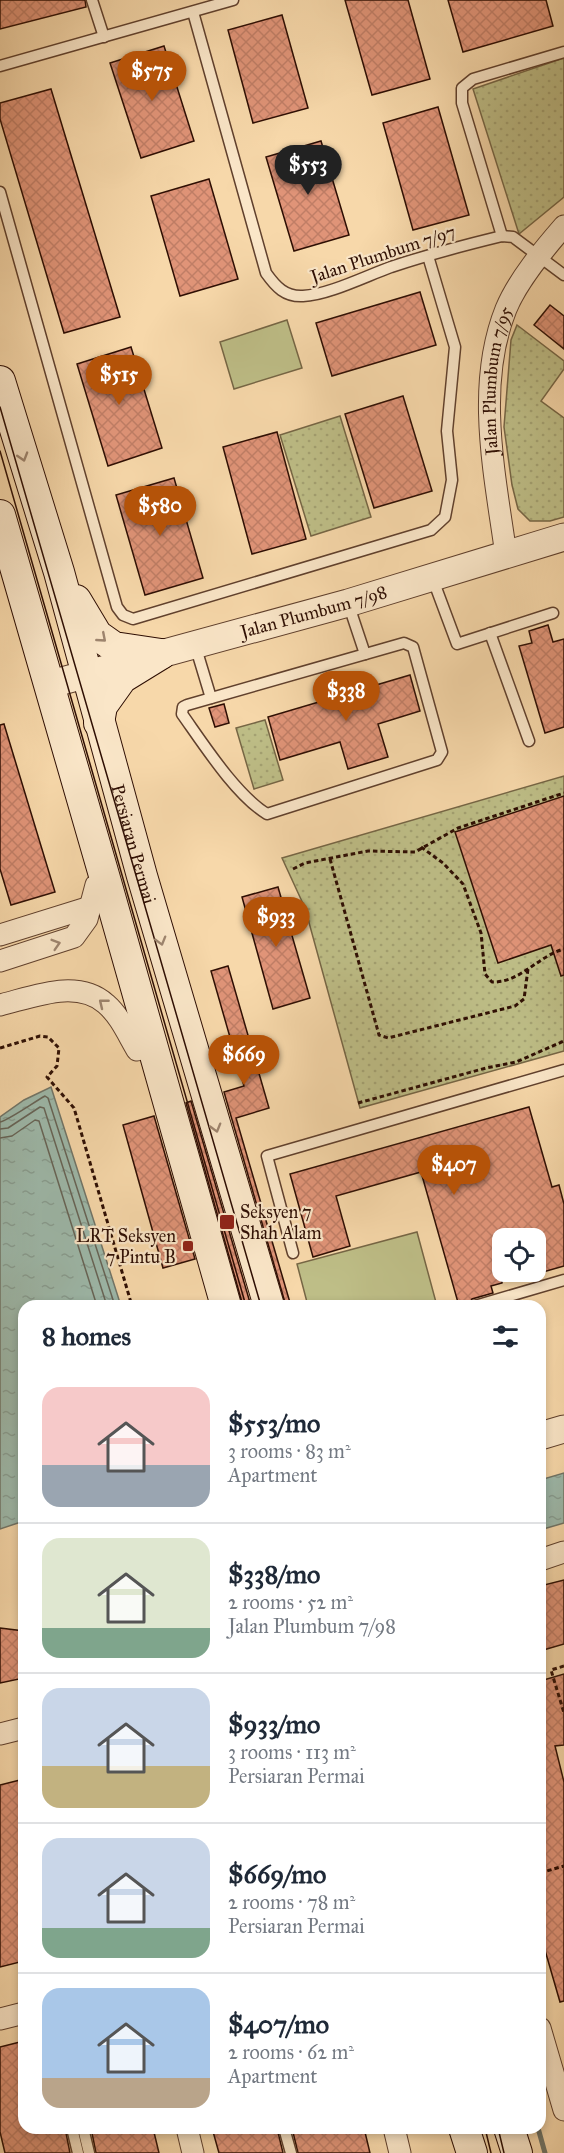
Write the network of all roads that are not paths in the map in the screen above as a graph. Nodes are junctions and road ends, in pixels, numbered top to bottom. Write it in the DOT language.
graph roads {
  1 [pos="92,0"];
  2 [pos="233,0"];
  3 [pos="193,12"];
  4 [pos="104,37"];
  5 [pos="564,52"];
  6 [pos="0,66"];
  7 [pos="0,192"];
  8 [pos="564,226"];
  9 [pos="502,236"];
  10 [pos="428,256"];
  11 [pos="537,256"];
  12 [pos="564,275"];
  13 [pos="0,381"];
  14 [pos="2,523"];
  15 [pos="564,537"];
  16 [pos="506,555"];
  17 [pos="59,572"];
  18 [pos="432,577"];
  19 [pos="348,603"];
  20 [pos="553,613"];
  21 [pos="490,633"];
  22 [pos="195,645"];
  23 [pos="161,654"];
  24 [pos="364,654"];
  25 [pos="74,678"];
  26 [pos="211,698"];
  27 [pos="99,723"];
  28 [pos="529,741"];
  29 [pos="98,892"];
  30 [pos="0,935"];
  31 [pos="0,961"];
  32 [pos="0,1005"];
  33 [pos="137,1050"];
  34 [pos="564,1070"];
  35 [pos="293,1253"];
  36 [pos="564,1280"];
  37 [pos="207,1300"];
  38 [pos="224,1300"];
  39 [pos="266,1300"];
  40 [pos="496,1300"];
  41 [pos="564,1429"];
  42 [pos="546,1434"];
  43 [pos="564,1552"];
  44 [pos="546,1558"];
  45 [pos="18,1730"];
  46 [pos="0,1734"];
  47 [pos="18,2014"];
  48 [pos="0,2019"];
  49 [pos="546,2048"];
  50 [pos="564,2110"];
  51 [pos="73,2134"];
  52 [pos="84,2134"];
  53 [pos="188,2134"];
  54 [pos="286,2134"];
  55 [pos="395,2134"];
  56 [pos="466,2134"];
  57 [pos="511,2134"];
  58 [pos="78,2153"];
  59 [pos="89,2153"];
  60 [pos="193,2153"];
  61 [pos="291,2153"];
  62 [pos="400,2153"];
  63 [pos="472,2153"];
  64 [pos="516,2153"];
  1 -- 4 [label="lane"];
  2 -- 3 [label="lane"];
  3 -- 4 [label="lane"];
  3 -- 10 [label="lane, Jalan Plumbum 7/97"];
  4 -- 6 [label="lane"];
  5 -- 9 [label="lane"];
  7 -- 10 [label="lane"];
  8 -- 11 [label="street, Jalan Plumbum 7/95"];
  9 -- 10 [label="lane, Jalan Plumbum 7/97"];
  9 -- 11 [label="lane"];
  11 -- 12 [label="lane"];
  11 -- 16 [label="street, Jalan Plumbum 7/95"];
  13 -- 17 [label="main road, Persiaran Permai, one-way"];
  14 -- 25 [label="main road"];
  14 -- 29 [label="main road, Persiaran Permai"];
  15 -- 16 [label="street, Jalan Plumbum 7/98"];
  16 -- 18 [label="street, Jalan Plumbum 7/98"];
  17 -- 23 [label="main road, one-way"];
  17 -- 25 [label="main road, Persiaran Permai"];
  18 -- 19 [label="street, Jalan Plumbum 7/98"];
  18 -- 21 [label="lane"];
  19 -- 22 [label="street, Jalan Plumbum 7/98"];
  19 -- 24 [label="lane"];
  20 -- 21 [label="lane"];
  21 -- 28 [label="lane"];
  22 -- 23 [label="street, Jalan Plumbum 7/98"];
  22 -- 26 [label="lane"];
  23 -- 25 [label="street, Jalan Plumbum 7/98"];
  23 -- 27 [label="main road"];
  24 -- 26 [label="lane"];
  24 -- 26 [label="lane"];
  25 -- 27 [label="main road, Persiaran Permai"];
  25 -- 29 [label="main road"];
  27 -- 39 [label="main road, Persiaran Permai, one-way"];
  29 -- 30 [label="street"];
  31 -- 29 [label="street, one-way"];
  29 -- 33 [label="main road"];
  29 -- 38 [label="main road, Persiaran Permai"];
  33 -- 32 [label="street, one-way"];
  33 -- 37 [label="main road"];
  34 -- 35 [label="lane"];
  36 -- 40 [label="lane"];
  41 -- 42 [label="street"];
  43 -- 44 [label="street"];
  45 -- 46 [label="street"];
  47 -- 48 [label="street"];
  49 -- 50 [label="street"];
  51 -- 58 [label="lane"];
  52 -- 59 [label="lane"];
  53 -- 60 [label="street"];
  54 -- 61 [label="lane"];
  55 -- 62 [label="street"];
  56 -- 63 [label="main road"];
  57 -- 64 [label="main road"];
}
